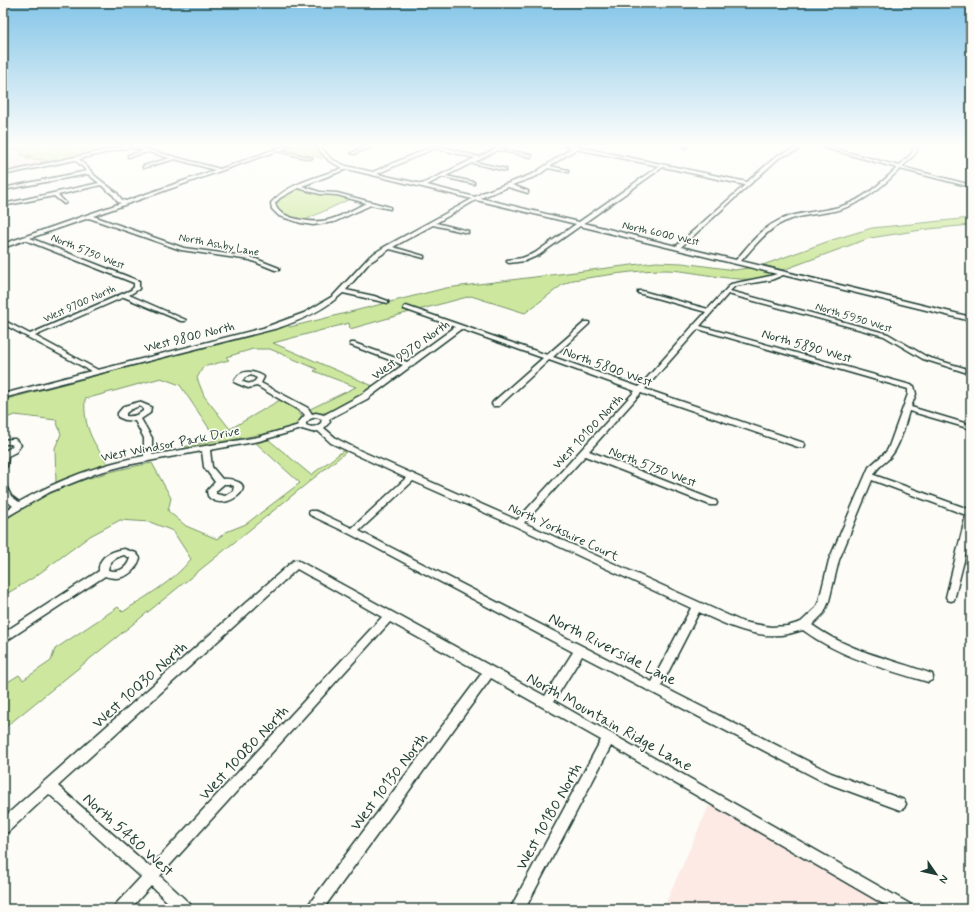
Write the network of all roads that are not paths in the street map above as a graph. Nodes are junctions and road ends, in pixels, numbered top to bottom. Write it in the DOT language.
graph roads {
  1 [pos="81,189"];
  2 [pos="108,189"];
  3 [pos="167,189"];
  4 [pos="296,189"];
  5 [pos="304,189"];
  6 [pos="432,189"];
  7 [pos="501,189"];
  8 [pos="515,189"];
  9 [pos="629,189"];
  10 [pos="743,189"];
  11 [pos="875,189"];
  12 [pos="526,192"];
  13 [pos="55,194"];
  14 [pos="475,199"];
  15 [pos="64,203"];
  16 [pos="126,203"];
  17 [pos="371,203"];
  18 [pos="3,205"];
  19 [pos="388,208"];
  20 [pos="89,216"];
  21 [pos="432,223"];
  22 [pos="578,224"];
  23 [pos="466,232"];
  24 [pos="25,238"];
  25 [pos="3,246"];
  26 [pos="388,247"];
  27 [pos="678,247"];
  28 [pos="422,257"];
  29 [pos="508,261"];
  30 [pos="738,261"];
  31 [pos="277,269"];
  32 [pos="783,273"];
  33 [pos="137,288"];
  34 [pos="342,291"];
  35 [pos="640,292"];
  36 [pos="726,292"];
  37 [pos="125,295"];
  38 [pos="386,302"];
  39 [pos="406,308"];
  40 [pos="709,311"];
  41 [pos="971,319"];
  42 [pos="184,320"];
  43 [pos="3,322"];
  44 [pos="587,323"];
  45 [pos="696,326"];
  46 [pos="460,327"];
  47 [pos="30,336"];
  48 [pos="352,344"];
  49 [pos="548,357"];
  50 [pos="408,365"];
  51 [pos="97,372"];
  52 [pos="971,372"];
  53 [pos="257,383"];
  54 [pos="640,390"];
  55 [pos="3,396"];
  56 [pos="496,404"];
  57 [pos="907,408"];
  58 [pos="310,416"];
  59 [pos="137,418"];
  60 [pos="324,418"];
  61 [pos="303,426"];
  62 [pos="971,427"];
  63 [pos="319,428"];
  64 [pos="3,442"];
  65 [pos="801,445"];
  66 [pos="206,448"];
  67 [pos="583,452"];
  68 [pos="3,455"];
  69 [pos="148,459"];
  70 [pos="3,466"];
  71 [pos="869,476"];
  72 [pos="412,477"];
  73 [pos="220,482"];
  74 [pos="3,488"];
  75 [pos="713,503"];
  76 [pos="18,506"];
  77 [pos="313,513"];
  78 [pos="971,514"];
  79 [pos="3,516"];
  80 [pos="518,524"];
  81 [pos="353,532"];
  82 [pos="296,564"];
  83 [pos="104,572"];
  84 [pos="951,598"];
  85 [pos="697,607"];
  86 [pos="389,616"];
  87 [pos="804,625"];
  88 [pos="3,638"];
  89 [pos="580,650"];
  90 [pos="489,672"];
  91 [pos="928,677"];
  92 [pos="654,688"];
  93 [pos="547,703"];
  94 [pos="609,738"];
  95 [pos="49,786"];
  96 [pos="900,804"];
  97 [pos="3,827"];
  98 [pos="150,876"];
  99 [pos="120,909"];
  100 [pos="185,909"];
  101 [pos="314,909"];
  102 [pos="517,909"];
  103 [pos="905,909"];
  1 -- 13 [label="street"];
  2 -- 16 [label="street"];
  3 -- 16 [label="street"];
  4 -- 17 [label="street"];
  5 -- 17 [label="street"];
  6 -- 14 [label="street, North 6000 West"];
  7 -- 14 [label="street, West 9800 North"];
  8 -- 12 [label="street"];
  9 -- 22 [label="street"];
  10 -- 27 [label="street"];
  11 -- 30 [label="street"];
  13 -- 15 [label="street"];
  13 -- 18 [label="street"];
  14 -- 21 [label="street, West 9800 North"];
  14 -- 22 [label="street, North 6000 West"];
  16 -- 20 [label="street"];
  17 -- 19 [label="street"];
  20 -- 24 [label="street"];
  20 -- 31 [label="street, North Ashby Lane"];
  21 -- 23 [label="street"];
  21 -- 26 [label="street, West 9800 North"];
  22 -- 27 [label="street, North 6000 West"];
  22 -- 29 [label="street"];
  24 -- 25 [label="street"];
  24 -- 33 [label="street, North 5750 West"];
  26 -- 28 [label="street"];
  26 -- 34 [label="street, West 9800 North"];
  27 -- 30 [label="street, North 6000 West"];
  30 -- 32 [label="street, North 6000 West"];
  32 -- 36 [label="street, West 10100 North"];
  32 -- 41 [label="street, North 6000 West"];
  33 -- 37 [label="street, West 9700 North"];
  34 -- 38 [label="street"];
  34 -- 51 [label="street, West 9800 North"];
  35 -- 40 [label="street"];
  36 -- 40 [label="street, West 10100 North"];
  36 -- 52 [label="street, North 5950 West"];
  37 -- 42 [label="street"];
  37 -- 47 [label="street, West 9700 North"];
  39 -- 46 [label="street, North 5800 West"];
  40 -- 45 [label="street, West 10100 North"];
  43 -- 47 [label="street"];
  44 -- 49 [label="street"];
  45 -- 54 [label="street, West 10100 North"];
  45 -- 57 [label="street, North 5890 West"];
  46 -- 49 [label="street, North 5800 West"];
  46 -- 50 [label="street, West 9970 North"];
  47 -- 51 [label="street"];
  48 -- 50 [label="street"];
  49 -- 54 [label="street, North 5800 West"];
  49 -- 56 [label="street"];
  50 -- 60 [label="street, West 9970 North"];
  51 -- 55 [label="street"];
  53 -- 58 [label="street"];
  54 -- 65 [label="street, North 5800 West"];
  54 -- 67 [label="street, West 10100 North"];
  57 -- 62 [label="street"];
  57 -- 71 [label="street"];
  58 -- 60 [label="street"];
  58 -- 61 [label="street"];
  59 -- 69 [label="street"];
  60 -- 63 [label="street"];
  61 -- 63 [label="street"];
  61 -- 66 [label="street, West Windsor Park Drive"];
  63 -- 72 [label="street, North Yorkshire Court"];
  64 -- 68 [label="street"];
  66 -- 69 [label="street, West Windsor Park Drive"];
  66 -- 73 [label="street"];
  67 -- 75 [label="street, North 5750 West"];
  67 -- 80 [label="street, West 10100 North"];
  68 -- 70 [label="street"];
  69 -- 76 [label="street, West Windsor Park Drive"];
  71 -- 78 [label="street"];
  71 -- 87 [label="street"];
  72 -- 80 [label="street, North Yorkshire Court"];
  72 -- 81 [label="street"];
  74 -- 76 [label="street"];
  76 -- 79 [label="street, West Windsor Park Drive"];
  77 -- 81 [label="street, North Riverside Lane"];
  78 -- 84 [label="street"];
  80 -- 85 [label="street, North Yorkshire Court"];
  81 -- 89 [label="street, North Riverside Lane"];
  82 -- 86 [label="street, North Mountain Ridge Lane"];
  82 -- 95 [label="street, West 10030 North"];
  83 -- 88 [label="street"];
  85 -- 87 [label="street, North Yorkshire Court"];
  85 -- 92 [label="street"];
  86 -- 90 [label="street, North Mountain Ridge Lane"];
  86 -- 98 [label="street, West 10080 North"];
  87 -- 91 [label="street"];
  89 -- 92 [label="street, North Riverside Lane"];
  89 -- 93 [label="street"];
  90 -- 93 [label="street, North Mountain Ridge Lane"];
  90 -- 101 [label="street, West 10130 North"];
  92 -- 96 [label="street, North Riverside Lane"];
  93 -- 94 [label="street, North Mountain Ridge Lane"];
  94 -- 102 [label="street, West 10180 North"];
  94 -- 103 [label="street, North Mountain Ridge Lane"];
  95 -- 97 [label="street, West 10030 North"];
  95 -- 98 [label="street, North 5480 West"];
  98 -- 99 [label="street, West 10080 North"];
  98 -- 100 [label="street, North 5480 West"];
}
